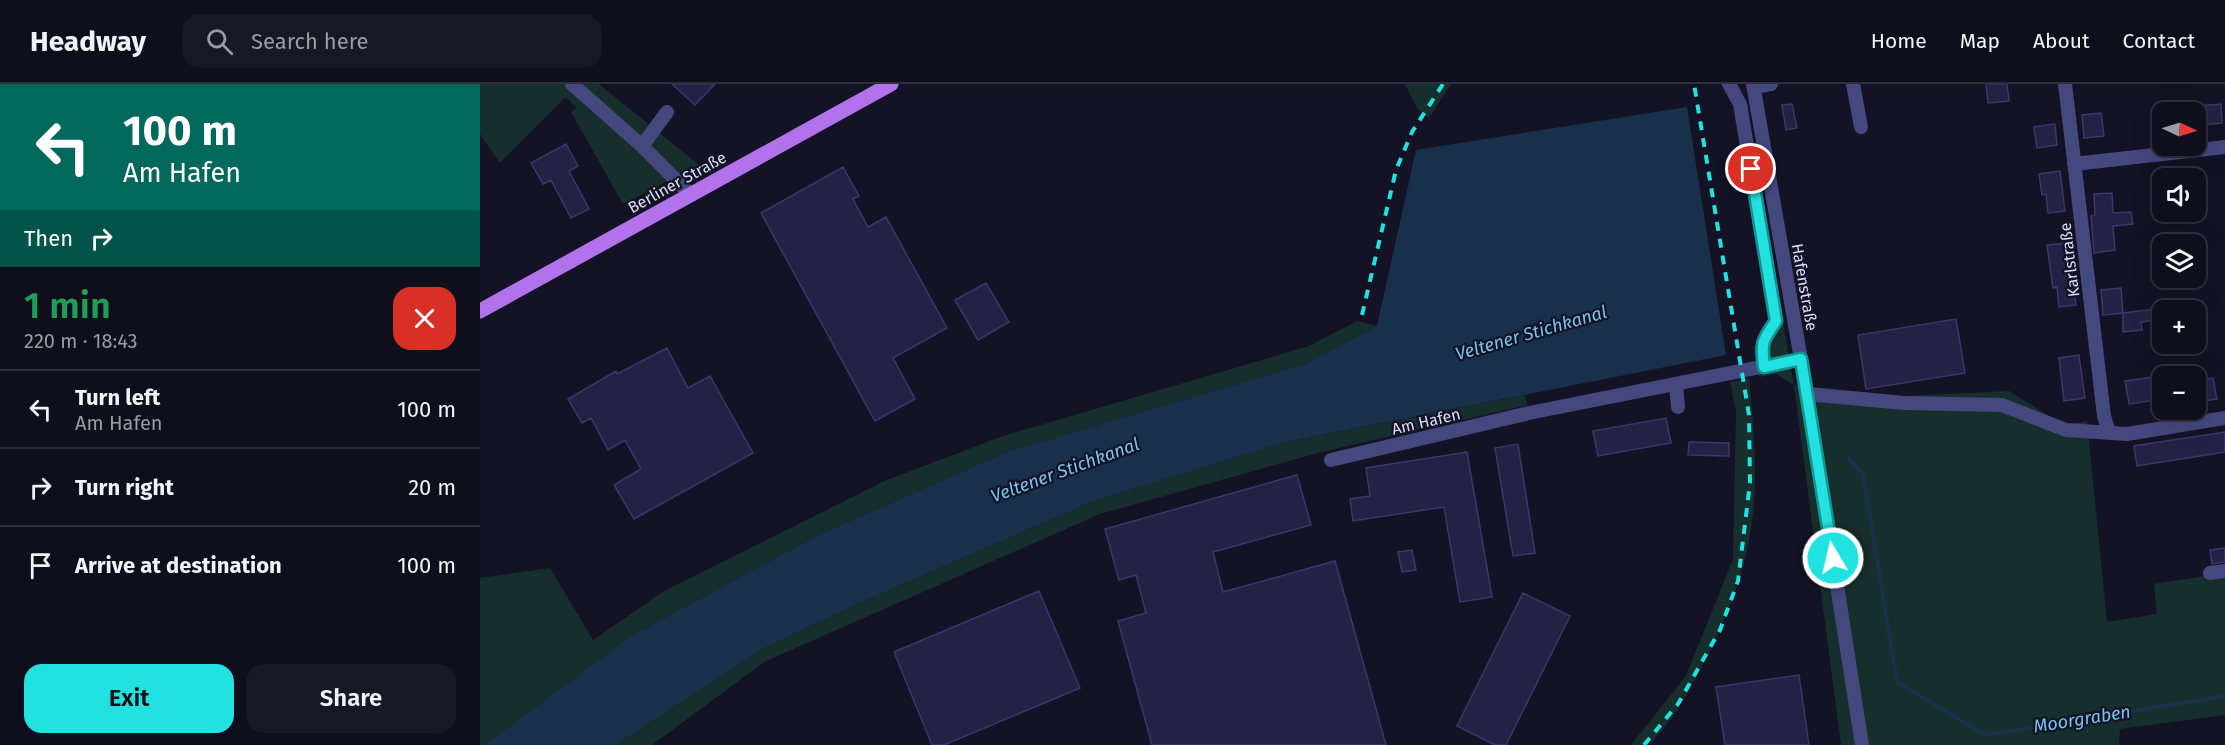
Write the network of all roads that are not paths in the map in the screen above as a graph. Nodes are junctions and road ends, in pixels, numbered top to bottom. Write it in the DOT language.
graph roads {
  1 [pos="572,84"];
  2 [pos="891,84"];
  3 [pos="1729,84"];
  4 [pos="1771,84"];
  5 [pos="1853,84"];
  6 [pos="2065,84"];
  7 [pos="1754,85"];
  8 [pos="667,112"];
  9 [pos="1861,127"];
  10 [pos="642,146"];
  11 [pos="2225,147"];
  12 [pos="2074,164"];
  13 [pos="691,195"];
  14 [pos="480,311"];
  15 [pos="1801,359"];
  16 [pos="1761,367"];
  17 [pos="1676,384"];
  18 [pos="1807,394"];
  19 [pos="1678,407"];
  20 [pos="2225,418"];
  21 [pos="2109,432"];
  22 [pos="1331,460"];
  23 [pos="2225,571"];
  24 [pos="2210,573"];
  25 [pos="1862,745"];
  1 -- 10 [label="street"];
  2 -- 13 [label="main road, Berliner Straße"];
  3 -- 16 [label="street"];
  4 -- 7 [label="street"];
  5 -- 9 [label="street"];
  6 -- 12 [label="street, Karlstraße"];
  7 -- 15 [label="street, Hafenstraße"];
  8 -- 10 [label="street"];
  10 -- 13 [label="street"];
  11 -- 12 [label="street"];
  12 -- 21 [label="street, Karlstraße"];
  13 -- 14 [label="main road, Berliner Straße"];
  15 -- 16 [label="street"];
  15 -- 18 [label="street, Hafenstraße"];
  16 -- 17 [label="street, Am Hafen"];
  17 -- 19 [label="street"];
  17 -- 22 [label="street, Am Hafen"];
  18 -- 21 [label="street"];
  18 -- 25 [label="street, Hafenstraße"];
  20 -- 21 [label="street"];
  23 -- 24 [label="street"];
}
